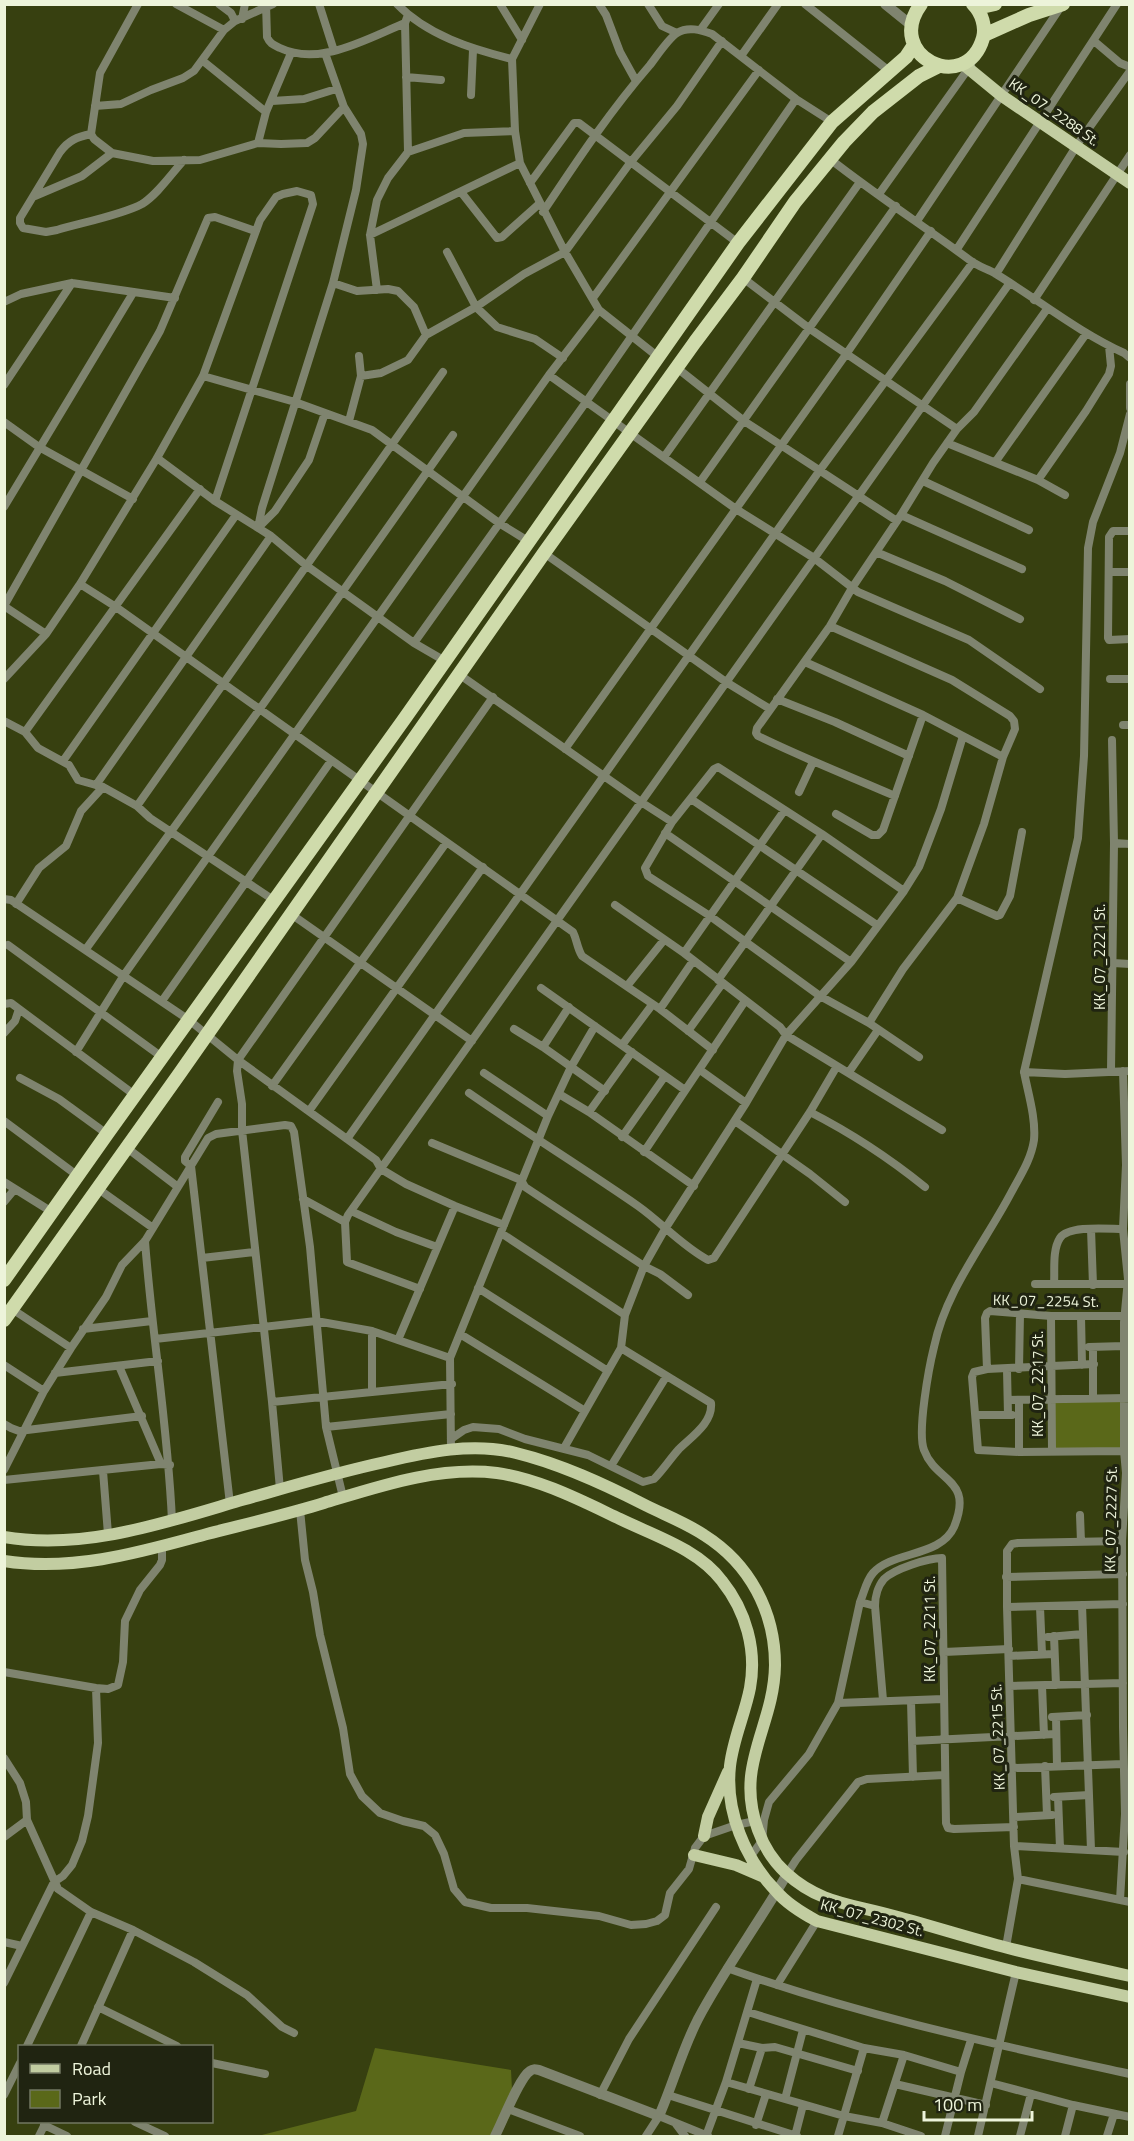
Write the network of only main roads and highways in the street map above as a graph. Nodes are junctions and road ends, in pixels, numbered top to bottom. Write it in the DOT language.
graph roads {
  1 [pos="921,4"];
  2 [pos="995,4"];
  3 [pos="1062,5"];
  4 [pos="975,6"];
  5 [pos="984,35"];
  6 [pos="914,45"];
  7 [pos="968,63"];
  8 [pos="939,66"];
  9 [pos="1122,174"];
  10 [pos="1130,183"];
  11 [pos="4,1280"];
  12 [pos="8,1314"];
  13 [pos="4,1537"];
  14 [pos="4,1561"];
  15 [pos="729,1768"];
  16 [pos="704,1836"];
  17 [pos="694,1856"];
  18 [pos="764,1877"];
  19 [pos="1130,1976"];
  20 [pos="1130,1998"];
  1 -- 6 [label="highway"];
  2 -- 4 [label="highway"];
  3 -- 5 [label="highway"];
  4 -- 5 [label="highway"];
  5 -- 7 [label="highway"];
  6 -- 8 [label="highway"];
  6 -- 11 [label="highway"];
  7 -- 8 [label="highway"];
  7 -- 9 [label="main road, KK_07_2288 St."];
  8 -- 12 [label="highway"];
  9 -- 10 [label="main road, KK_07_2288 St."];
  13 -- 19 [label="main road, KK_07_2302 St."];
  14 -- 15 [label="main road, KK_07_2302 St."];
  15 -- 16 [label="main road"];
  15 -- 18 [label="main road, KK_07_2302 St."];
  17 -- 18 [label="main road"];
  18 -- 20 [label="main road, KK_07_2302 St."];
}
